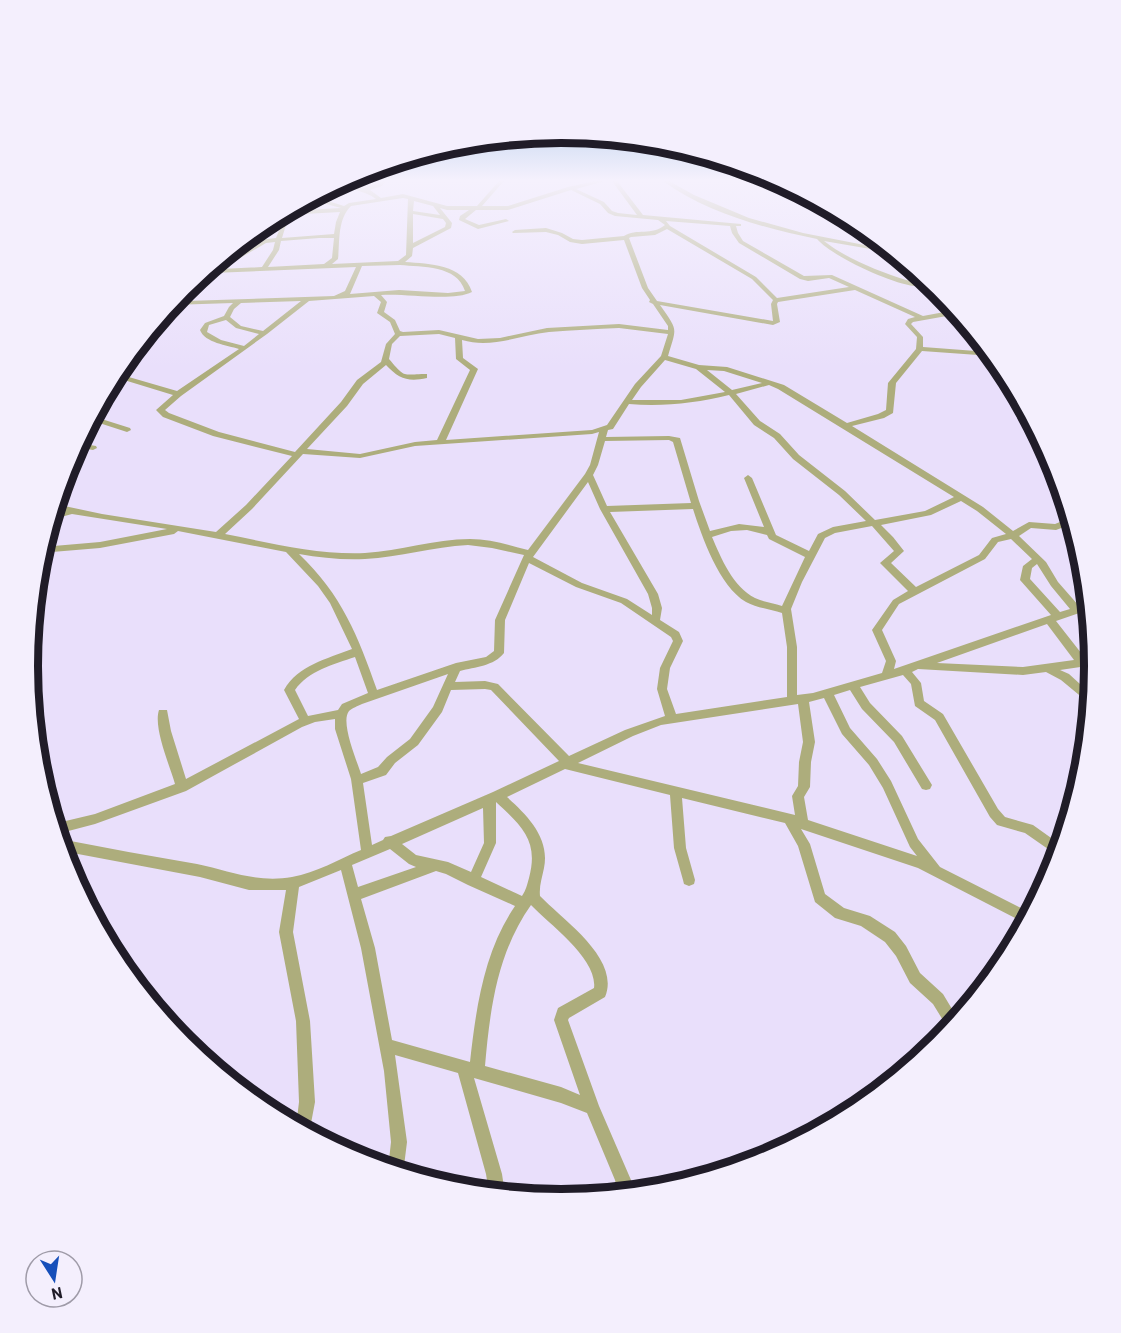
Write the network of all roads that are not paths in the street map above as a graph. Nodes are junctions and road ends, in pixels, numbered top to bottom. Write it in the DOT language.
graph roads {
  1 [pos="264,243"];
  2 [pos="277,243"];
  3 [pos="337,243"];
  4 [pos="416,243"];
  5 [pos="628,243"];
  6 [pos="695,243"];
  7 [pos="743,243"];
  8 [pos="824,243"];
  9 [pos="849,243"];
  10 [pos="410,246"];
  11 [pos="874,248"];
  12 [pos="242,255"];
  13 [pos="233,260"];
  14 [pos="400,263"];
  15 [pos="360,264"];
  16 [pos="326,266"];
  17 [pos="264,269"];
  18 [pos="253,270"];
  19 [pos="217,272"];
  20 [pos="916,284"];
  21 [pos="856,288"];
  22 [pos="377,295"];
  23 [pos="343,296"];
  24 [pos="241,300"];
  25 [pos="306,300"];
  26 [pos="776,300"];
  27 [pos="186,302"];
  28 [pos="652,302"];
  29 [pos="946,313"];
  30 [pos="227,317"];
  31 [pos="920,317"];
  32 [pos="672,332"];
  33 [pos="265,333"];
  34 [pos="399,333"];
  35 [pos="458,338"];
  36 [pos="245,348"];
  37 [pos="920,349"];
  38 [pos="979,353"];
  39 [pos="663,357"];
  40 [pos="386,360"];
  41 [pos="699,367"];
  42 [pos="424,376"];
  43 [pos="124,378"];
  44 [pos="757,382"];
  45 [pos="178,394"];
  46 [pos="732,394"];
  47 [pos="627,402"];
  48 [pos="99,421"];
  49 [pos="845,426"];
  50 [pos="127,430"];
  51 [pos="603,435"];
  52 [pos="440,443"];
  53 [pos="86,447"];
  54 [pos="93,448"];
  55 [pos="297,452"];
  56 [pos="589,475"];
  57 [pos="748,478"];
  58 [pos="961,497"];
  59 [pos="697,506"];
  60 [pos="62,509"];
  61 [pos="604,509"];
  62 [pos="72,511"];
  63 [pos="60,514"];
  64 [pos="874,523"];
  65 [pos="1064,524"];
  66 [pos="183,529"];
  67 [pos="770,533"];
  68 [pos="708,535"];
  69 [pos="1013,535"];
  70 [pos="218,536"];
  71 [pos="51,549"];
  72 [pos="289,550"];
  73 [pos="529,556"];
  74 [pos="811,556"];
  75 [pos="1038,559"];
  76 [pos="915,592"];
  77 [pos="1080,606"];
  78 [pos="1080,609"];
  79 [pos="786,611"];
  80 [pos="1054,618"];
  81 [pos="654,621"];
  82 [pos="359,651"];
  83 [pos="1083,656"];
  84 [pos="1084,663"];
  85 [pos="917,666"];
  86 [pos="456,667"];
  87 [pos="1050,669"];
  88 [pos="905,670"];
  89 [pos="886,676"];
  90 [pos="447,686"];
  91 [pos="853,686"];
  92 [pos="1082,692"];
  93 [pos="827,693"];
  94 [pos="374,696"];
  95 [pos="798,700"];
  96 [pos="163,713"];
  97 [pos="341,714"];
  98 [pos="672,719"];
  99 [pos="305,721"];
  100 [pos="565,763"];
  101 [pos="358,780"];
  102 [pos="926,785"];
  103 [pos="182,787"];
  104 [pos="676,792"];
  105 [pos="493,797"];
  106 [pos="796,821"];
  107 [pos="63,827"];
  108 [pos="389,841"];
  109 [pos="1052,846"];
  110 [pos="69,847"];
  111 [pos="366,851"];
  112 [pos="345,862"];
  113 [pos="437,865"];
  114 [pos="938,871"];
  115 [pos="689,880"];
  116 [pos="473,881"];
  117 [pos="293,883"];
  118 [pos="354,895"];
  119 [pos="528,898"];
  120 [pos="1022,912"];
  121 [pos="948,1017"];
  122 [pos="385,1045"];
  123 [pos="471,1070"];
  124 [pos="592,1108"];
  125 [pos="304,1122"];
  126 [pos="397,1163"];
  127 [pos="496,1185"];
  128 [pos="623,1186"];
  1 -- 12 [label="street"];
  2 -- 17 [label="street"];
  3 -- 16 [label="street"];
  4 -- 10 [label="street"];
  5 -- 28 [label="street"];
  6 -- 26 [label="street"];
  7 -- 21 [label="street"];
  8 -- 20 [label="street"];
  9 -- 11 [label="street"];
  10 -- 14 [label="street"];
  12 -- 13 [label="street"];
  12 -- 18 [label="street"];
  14 -- 15 [label="street"];
  14 -- 22 [label="street"];
  15 -- 16 [label="street"];
  15 -- 23 [label="street"];
  16 -- 17 [label="street"];
  17 -- 18 [label="street"];
  18 -- 19 [label="street"];
  21 -- 26 [label="street"];
  21 -- 31 [label="street"];
  22 -- 23 [label="street"];
  22 -- 34 [label="street"];
  23 -- 25 [label="street"];
  24 -- 25 [label="street"];
  24 -- 27 [label="street"];
  24 -- 30 [label="street"];
  25 -- 33 [label="street"];
  26 -- 28 [label="street"];
  28 -- 32 [label="street"];
  29 -- 31 [label="street"];
  30 -- 33 [label="street"];
  30 -- 36 [label="street"];
  31 -- 37 [label="street"];
  32 -- 35 [label="street"];
  32 -- 39 [label="street"];
  33 -- 36 [label="street"];
  34 -- 35 [label="street"];
  34 -- 40 [label="street"];
  35 -- 52 [label="street"];
  36 -- 45 [label="street"];
  37 -- 38 [label="street"];
  37 -- 49 [label="street"];
  39 -- 41 [label="street"];
  39 -- 47 [label="street"];
  40 -- 42 [label="street"];
  40 -- 55 [label="street"];
  41 -- 44 [label="street"];
  41 -- 46 [label="street"];
  43 -- 45 [label="street"];
  44 -- 46 [label="street"];
  44 -- 49 [label="street"];
  45 -- 55 [label="street"];
  46 -- 47 [label="street"];
  46 -- 64 [label="street"];
  47 -- 51 [label="street"];
  48 -- 50 [label="street"];
  49 -- 58 [label="street"];
  51 -- 52 [label="street"];
  51 -- 56 [label="street"];
  51 -- 59 [label="street"];
  52 -- 55 [label="street"];
  53 -- 54 [label="street"];
  55 -- 70 [label="street"];
  56 -- 61 [label="street"];
  56 -- 73 [label="street"];
  57 -- 67 [label="street"];
  58 -- 64 [label="street"];
  58 -- 69 [label="street"];
  59 -- 61 [label="street"];
  59 -- 68 [label="street"];
  60 -- 62 [label="street"];
  61 -- 81 [label="street"];
  62 -- 63 [label="street"];
  62 -- 66 [label="street"];
  64 -- 74 [label="street"];
  64 -- 76 [label="street"];
  65 -- 69 [label="street"];
  66 -- 70 [label="street"];
  66 -- 71 [label="street"];
  67 -- 68 [label="street"];
  67 -- 74 [label="street"];
  68 -- 79 [label="street"];
  69 -- 75 [label="street"];
  69 -- 76 [label="street"];
  70 -- 72 [label="street"];
  72 -- 73 [label="street"];
  72 -- 82 [label="street"];
  73 -- 81 [label="street"];
  73 -- 86 [label="street"];
  74 -- 79 [label="street"];
  75 -- 77 [label="street"];
  75 -- 80 [label="street"];
  76 -- 89 [label="street"];
  78 -- 80 [label="street"];
  79 -- 95 [label="street"];
  80 -- 83 [label="street"];
  80 -- 85 [label="street"];
  81 -- 98 [label="street"];
  82 -- 94 [label="street"];
  82 -- 99 [label="street"];
  84 -- 87 [label="street"];
  85 -- 87 [label="street"];
  85 -- 88 [label="street"];
  86 -- 90 [label="street"];
  86 -- 94 [label="street"];
  87 -- 92 [label="street"];
  88 -- 89 [label="street"];
  88 -- 109 [label="street"];
  89 -- 91 [label="street"];
  90 -- 100 [label="street"];
  90 -- 101 [label="street"];
  91 -- 93 [label="street"];
  91 -- 102 [label="street"];
  93 -- 95 [label="street"];
  93 -- 114 [label="street"];
  94 -- 97 [label="street"];
  95 -- 98 [label="street"];
  95 -- 106 [label="street"];
  96 -- 103 [label="street"];
  97 -- 99 [label="street"];
  97 -- 101 [label="street"];
  98 -- 100 [label="street"];
  99 -- 103 [label="street"];
  100 -- 104 [label="street"];
  100 -- 105 [label="street"];
  101 -- 111 [label="street"];
  103 -- 107 [label="street"];
  104 -- 106 [label="street"];
  104 -- 115 [label="street"];
  105 -- 108 [label="street"];
  105 -- 116 [label="street"];
  105 -- 119 [label="street"];
  106 -- 114 [label="street"];
  106 -- 121 [label="street"];
  108 -- 111 [label="street"];
  108 -- 113 [label="street"];
  110 -- 117 [label="street"];
  111 -- 112 [label="street"];
  112 -- 117 [label="street"];
  112 -- 118 [label="street"];
  113 -- 116 [label="street"];
  113 -- 118 [label="street"];
  114 -- 120 [label="street"];
  116 -- 119 [label="street"];
  117 -- 125 [label="street"];
  118 -- 122 [label="street"];
  119 -- 123 [label="street"];
  119 -- 124 [label="street"];
  122 -- 123 [label="street"];
  122 -- 126 [label="street"];
  123 -- 124 [label="street"];
  123 -- 127 [label="street"];
  124 -- 128 [label="street"];
}
